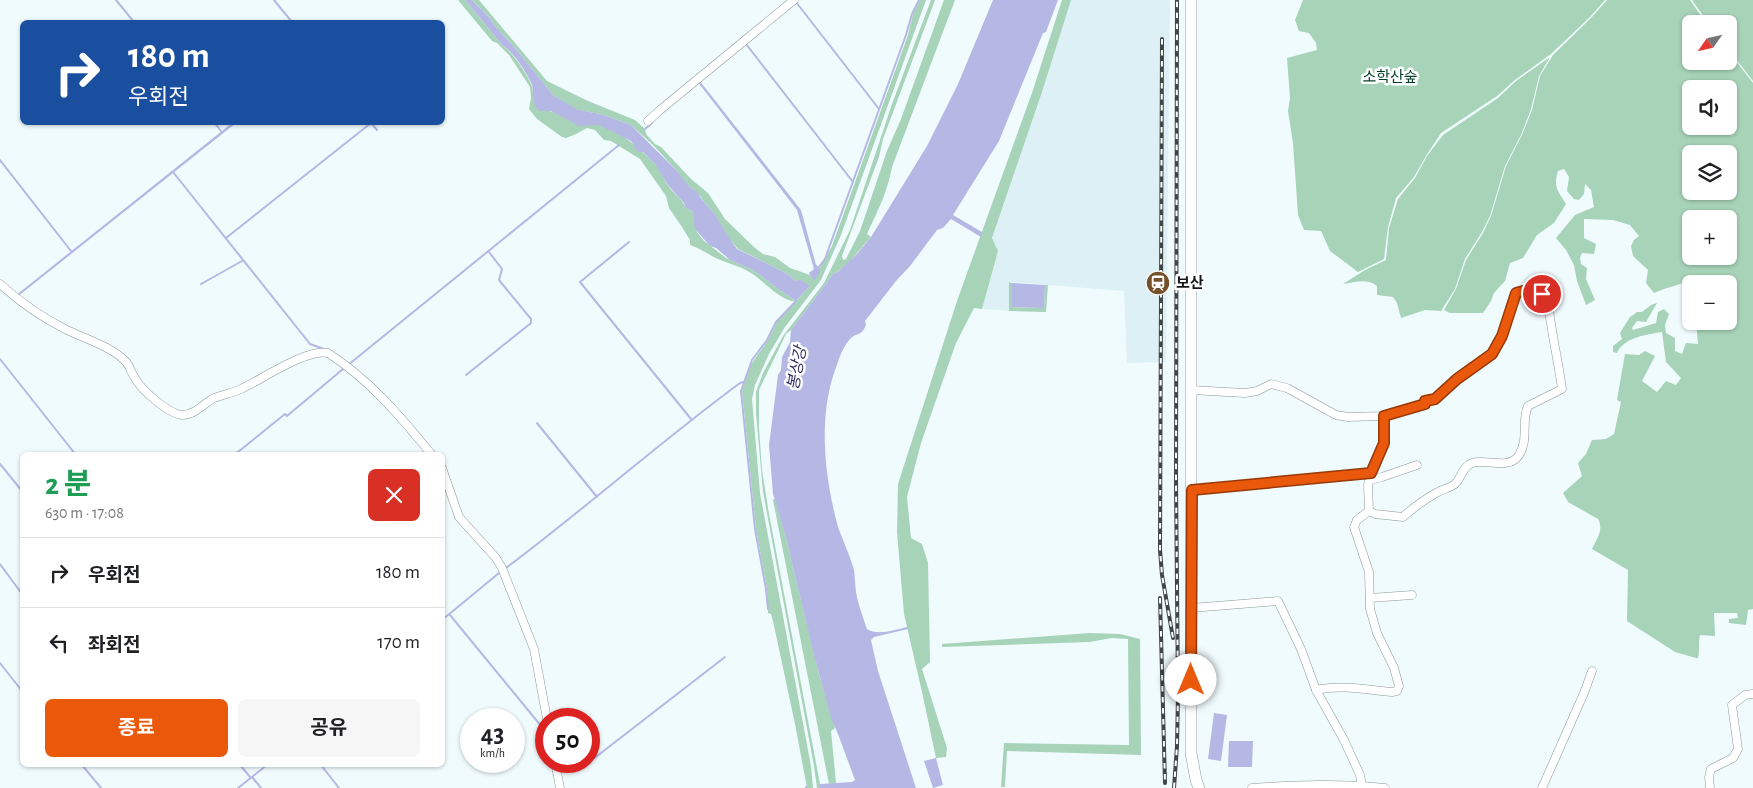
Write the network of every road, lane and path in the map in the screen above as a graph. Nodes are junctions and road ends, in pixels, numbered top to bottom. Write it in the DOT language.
graph roads {
  1 [pos="794,0"];
  2 [pos="1191,0"];
  3 [pos="648,122"];
  4 [pos="0,284"];
  5 [pos="1191,390"];
  6 [pos="1384,416"];
  7 [pos="430,452"];
  8 [pos="1417,465"];
  9 [pos="1370,476"];
  10 [pos="445,477"];
  11 [pos="1192,490"];
  12 [pos="1369,511"];
  13 [pos="1412,595"];
  14 [pos="1370,598"];
  15 [pos="1191,608"];
  16 [pos="1592,671"];
  17 [pos="1316,690"];
  18 [pos="1753,694"];
  19 [pos="545,708"];
  20 [pos="557,773"];
  21 [pos="1362,786"];
  22 [pos="560,788"];
  23 [pos="1199,788"];
  24 [pos="1252,788"];
  25 [pos="1385,788"];
  26 [pos="1542,788"];
  27 [pos="1710,788"];
  1 -- 3 [label="street"];
  2 -- 5 [label="main road"];
  4 -- 7 [label="street"];
  5 -- 6 [label="street"];
  5 -- 11 [label="main road"];
  6 -- 9 [label="street"];
  6 -- 12 [label="street"];
  8 -- 9 [label="street"];
  9 -- 11 [label="street"];
  9 -- 12 [label="street"];
  10 -- 19 [label="street"];
  11 -- 15 [label="main road"];
  12 -- 14 [label="street"];
  13 -- 14 [label="street"];
  14 -- 17 [label="street"];
  15 -- 17 [label="street"];
  15 -- 23 [label="main road"];
  16 -- 26 [label="street"];
  17 -- 21 [label="street"];
  18 -- 27 [label="street"];
  20 -- 22 [label="street"];
  21 -- 24 [label="street"];
  21 -- 25 [label="street"];
}
